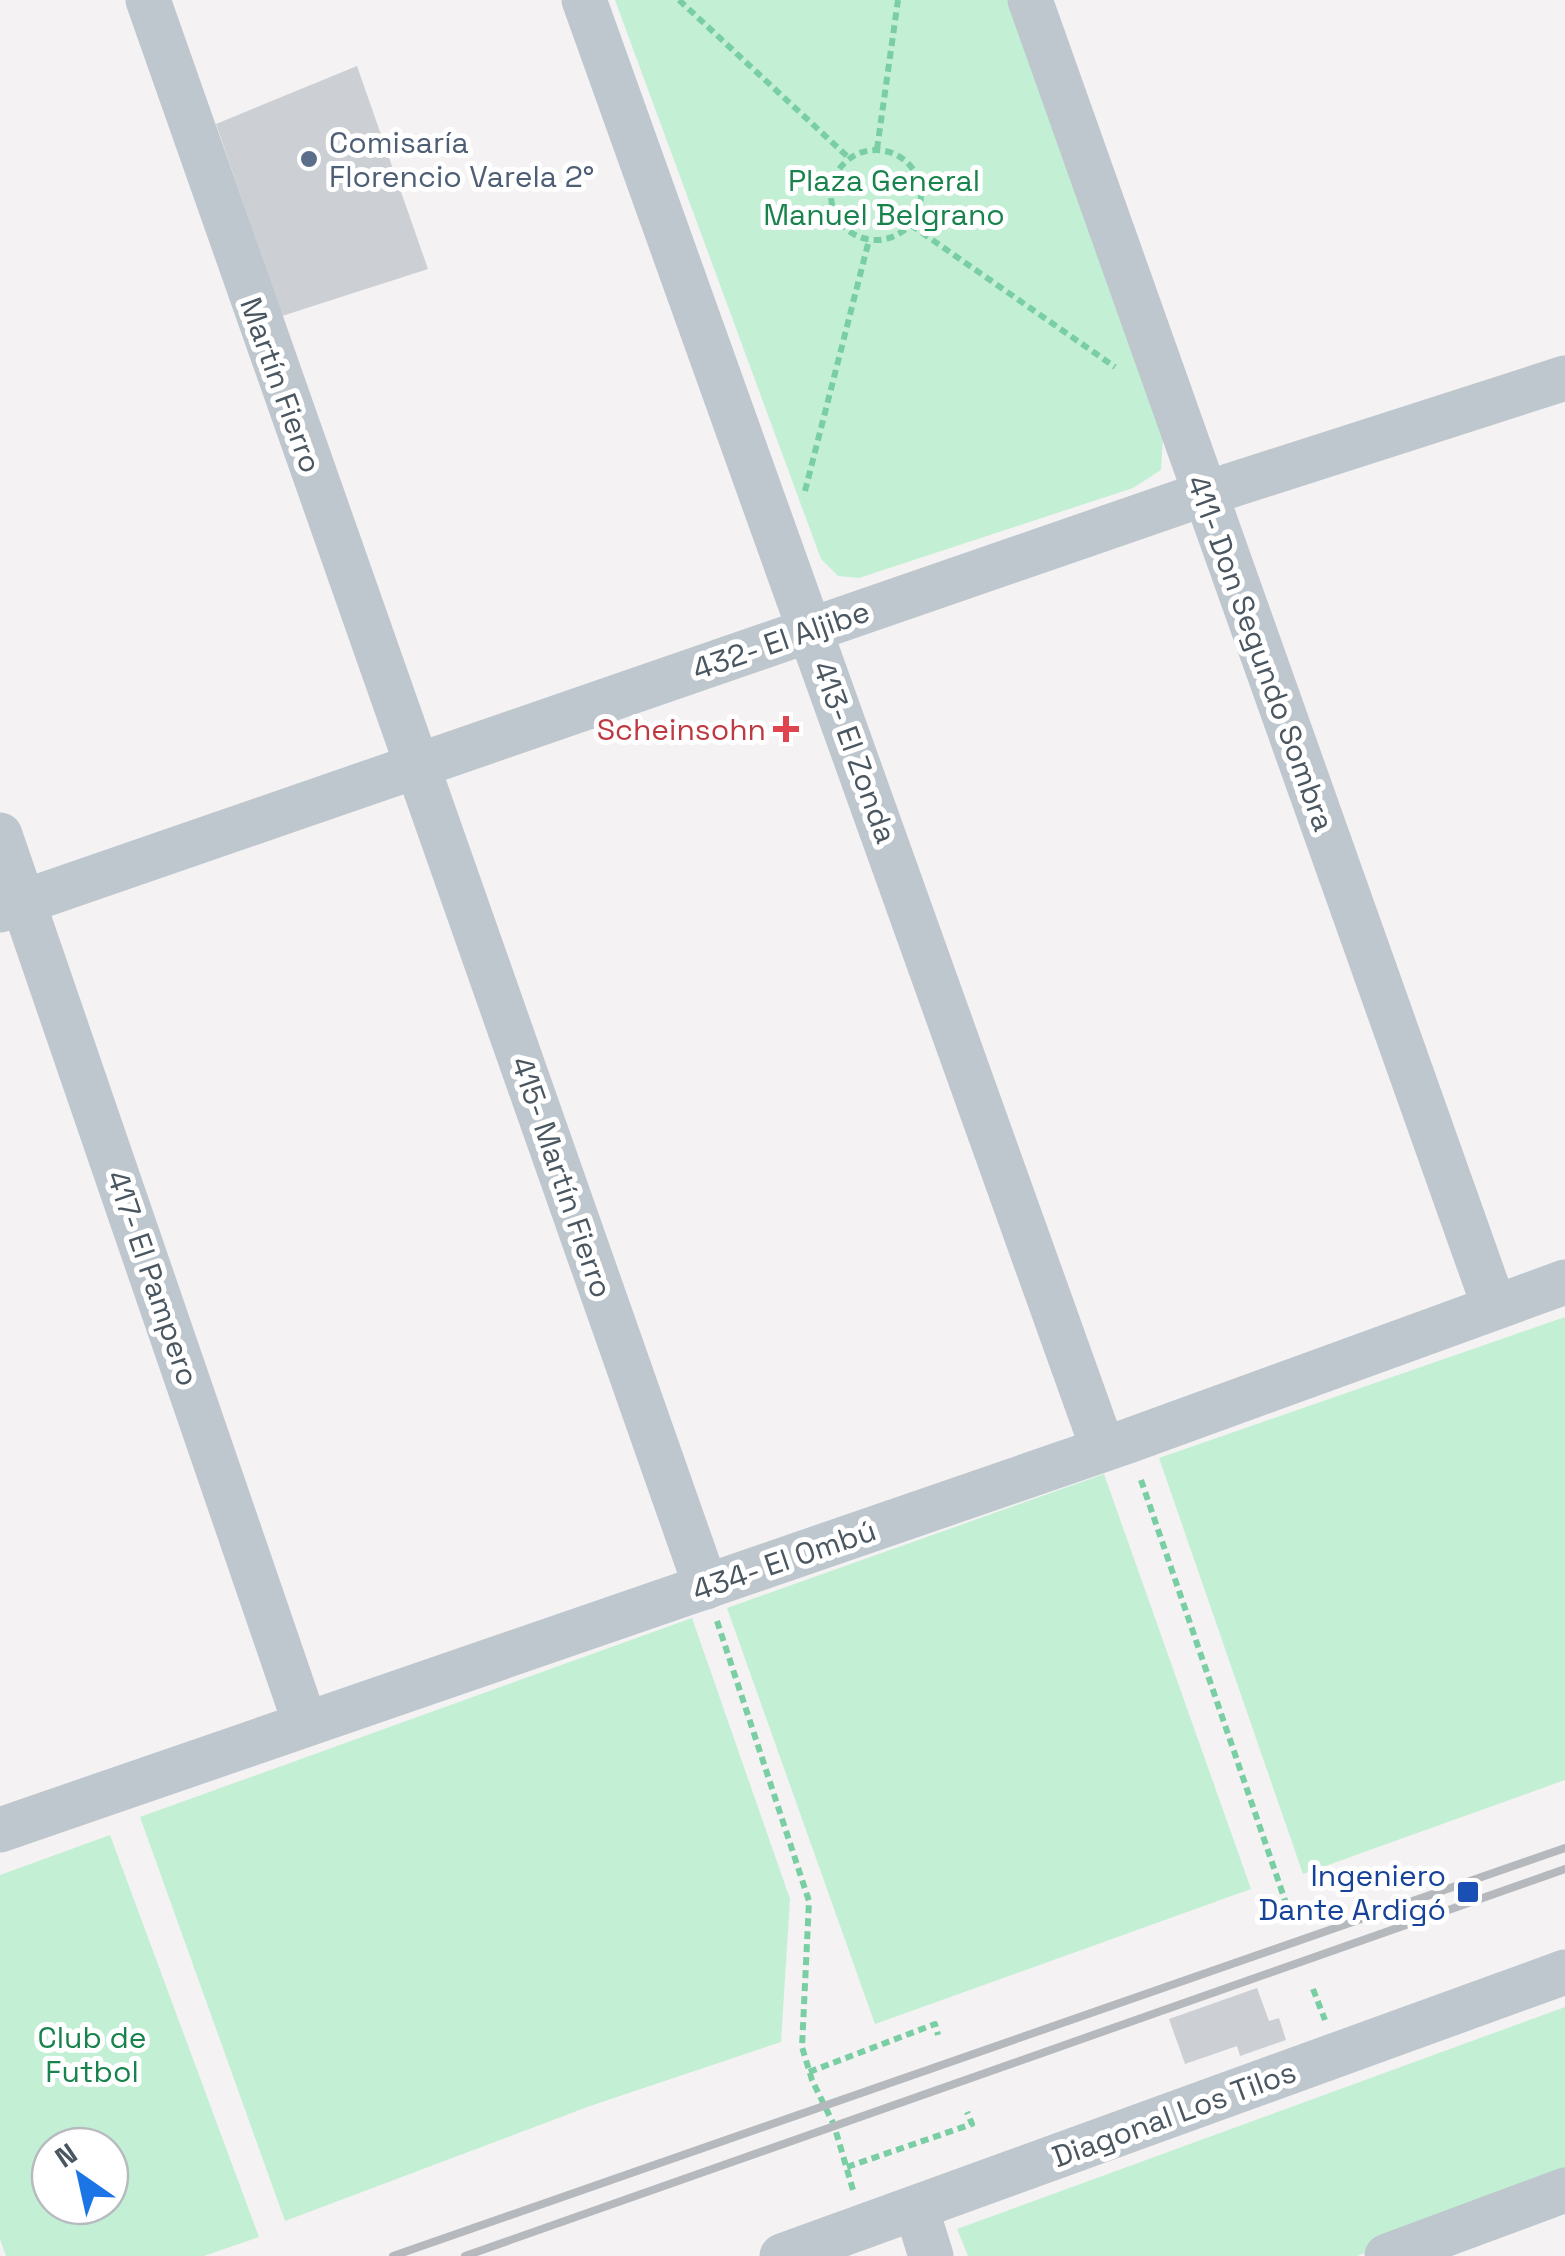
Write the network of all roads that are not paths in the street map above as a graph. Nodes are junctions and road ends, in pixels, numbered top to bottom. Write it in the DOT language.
graph roads {
  1 [pos="148,0"];
  2 [pos="584,0"];
  3 [pos="1030,0"];
  4 [pos="1565,378"];
  5 [pos="1204,494"];
  6 [pos="811,630"];
  7 [pos="418,768"];
  8 [pos="0,835"];
  9 [pos="12,906"];
  10 [pos="1565,1282"];
  11 [pos="1494,1306"];
  12 [pos="1115,1445"];
  13 [pos="706,1587"];
  14 [pos="305,1722"];
  15 [pos="0,1830"];
  16 [pos="1565,1972"];
  17 [pos="1565,2190"];
  18 [pos="916,2208"];
  19 [pos="782,2256"];
  20 [pos="931,2256"];
  21 [pos="1387,2256"];
  1 -- 7 [label="street, Martín Fierro"];
  2 -- 6 [label="street, 413- El Zonda"];
  3 -- 5 [label="street, 411- Don Segundo Sombra"];
  4 -- 5 [label="street, 432- El Aljibe"];
  5 -- 6 [label="street, 432- El Aljibe"];
  5 -- 11 [label="street, 411- Don Segundo Sombra"];
  6 -- 7 [label="street, 432- El Aljibe"];
  6 -- 12 [label="street, 413- El Zonda"];
  7 -- 9 [label="street, 432- El Aljibe"];
  7 -- 13 [label="street, 415- Martín Fierro"];
  8 -- 9 [label="street, 417- El Pampero"];
  9 -- 14 [label="street, 417- El Pampero"];
  10 -- 11 [label="street, 434- El Ombú"];
  11 -- 12 [label="street, 434- El Ombú"];
  12 -- 13 [label="street, 434- El Ombú"];
  13 -- 14 [label="street, 434- El Ombú"];
  14 -- 15 [label="street, 434- El Ombú"];
  16 -- 18 [label="street, Diagonal Los Tilos"];
  17 -- 21 [label="street"];
  18 -- 19 [label="street, Diagonal Los Tilos"];
  18 -- 20 [label="street"];
}
